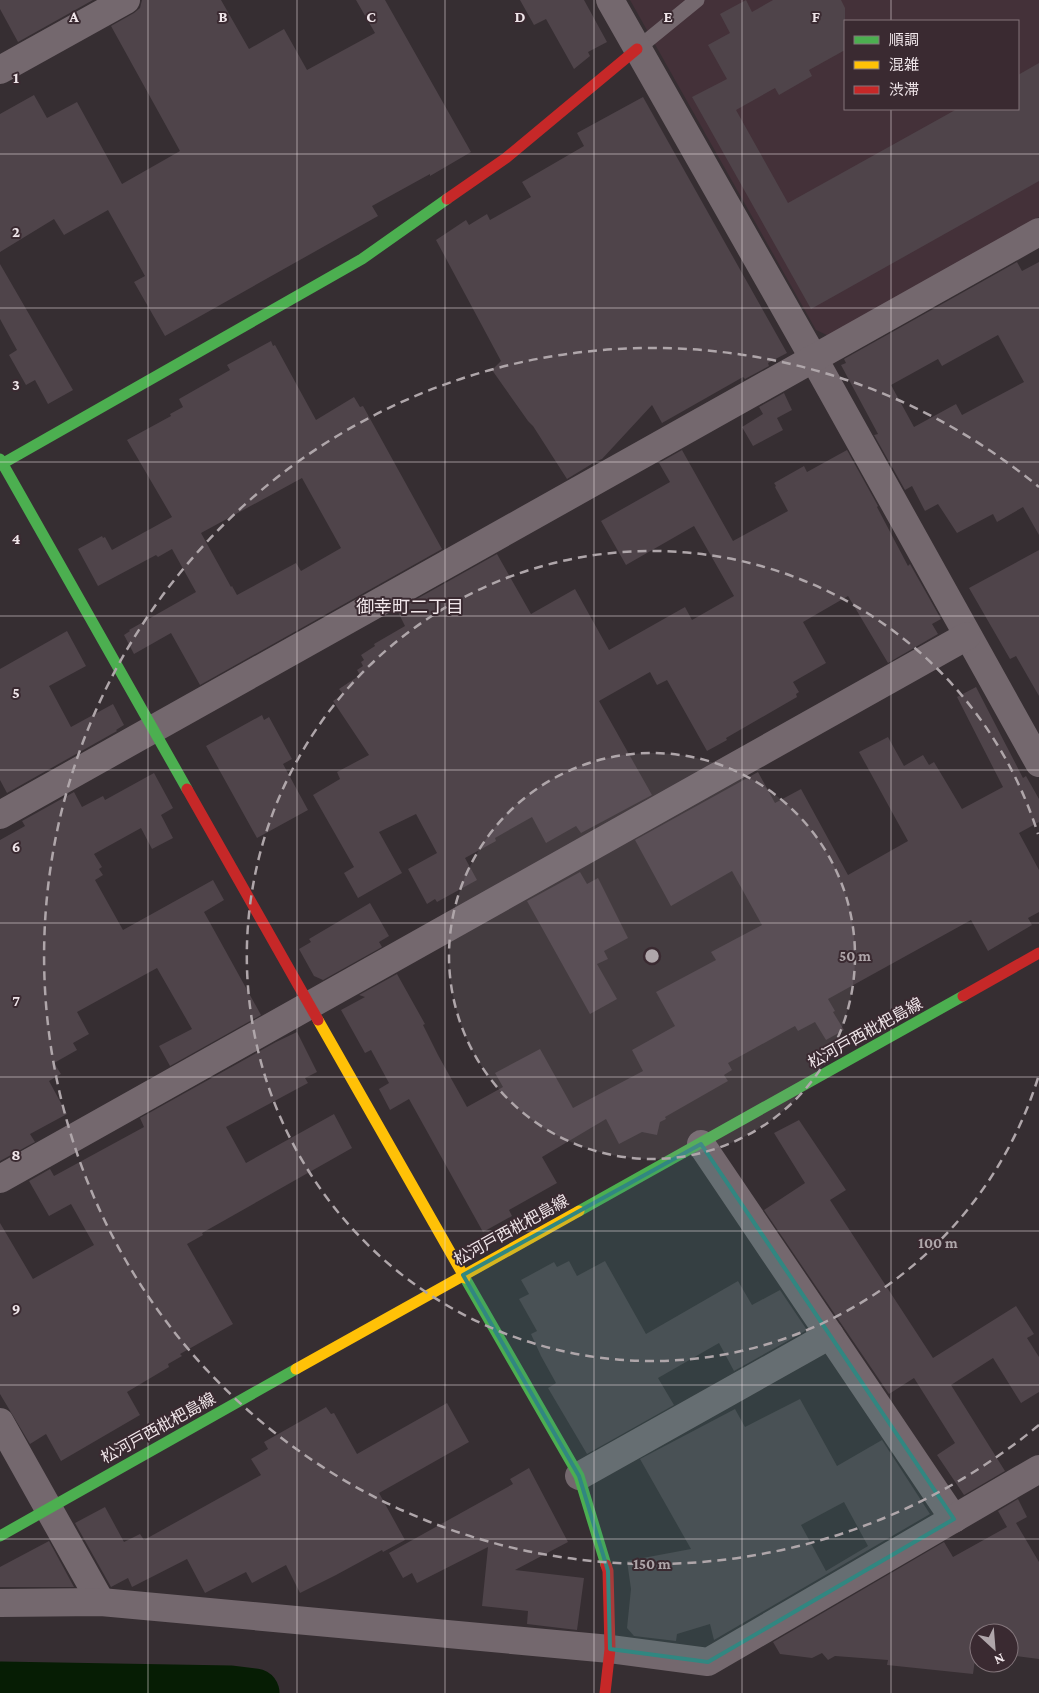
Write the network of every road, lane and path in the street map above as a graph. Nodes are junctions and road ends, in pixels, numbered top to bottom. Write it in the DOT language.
graph roads {
  1 [pos="126,0"];
  2 [pos="610,0"];
  3 [pos="697,0"];
  4 [pos="637,49"];
  5 [pos="0,70"];
  6 [pos="1039,232"];
  7 [pos="814,359"];
  8 [pos="1,462"];
  9 [pos="967,636"];
  10 [pos="154,729"];
  11 [pos="1039,763"];
  12 [pos="0,815"];
  13 [pos="1039,953"];
  14 [pos="310,1005"];
  15 [pos="701,1144"];
  16 [pos="0,1179"];
  17 [pos="463,1274"];
  18 [pos="830,1334"];
  19 [pos="0,1422"];
  20 [pos="1039,1469"];
  21 [pos="580,1476"];
  22 [pos="49,1509"];
  23 [pos="954,1519"];
  24 [pos="0,1536"];
  25 [pos="101,1602"];
  26 [pos="0,1603"];
  27 [pos="610,1649"];
  28 [pos="605,1693"];
  1 -- 5 [label="street"];
  2 -- 4 [label="street"];
  3 -- 4 [label="lane"];
  4 -- 7 [label="street"];
  4 -- 8 [label="street"];
  6 -- 7 [label="street"];
  7 -- 9 [label="street"];
  7 -- 10 [label="street"];
  8 -- 10 [label="street"];
  9 -- 11 [label="street"];
  9 -- 14 [label="street"];
  10 -- 12 [label="street"];
  10 -- 14 [label="street"];
  13 -- 15 [label="street, 松河戸西枇杷島線"];
  14 -- 16 [label="street"];
  14 -- 17 [label="street"];
  15 -- 17 [label="street, 松河戸西枇杷島線"];
  15 -- 18 [label="street"];
  17 -- 21 [label="street"];
  17 -- 22 [label="street, 松河戸西枇杷島線"];
  18 -- 21 [label="street"];
  18 -- 23 [label="street"];
  19 -- 22 [label="street"];
  20 -- 23 [label="street"];
  21 -- 27 [label="street"];
  22 -- 24 [label="street, 松河戸西枇杷島線"];
  22 -- 25 [label="street"];
  23 -- 27 [label="street"];
  25 -- 26 [label="street"];
  25 -- 27 [label="street"];
  27 -- 28 [label="street"];
}
